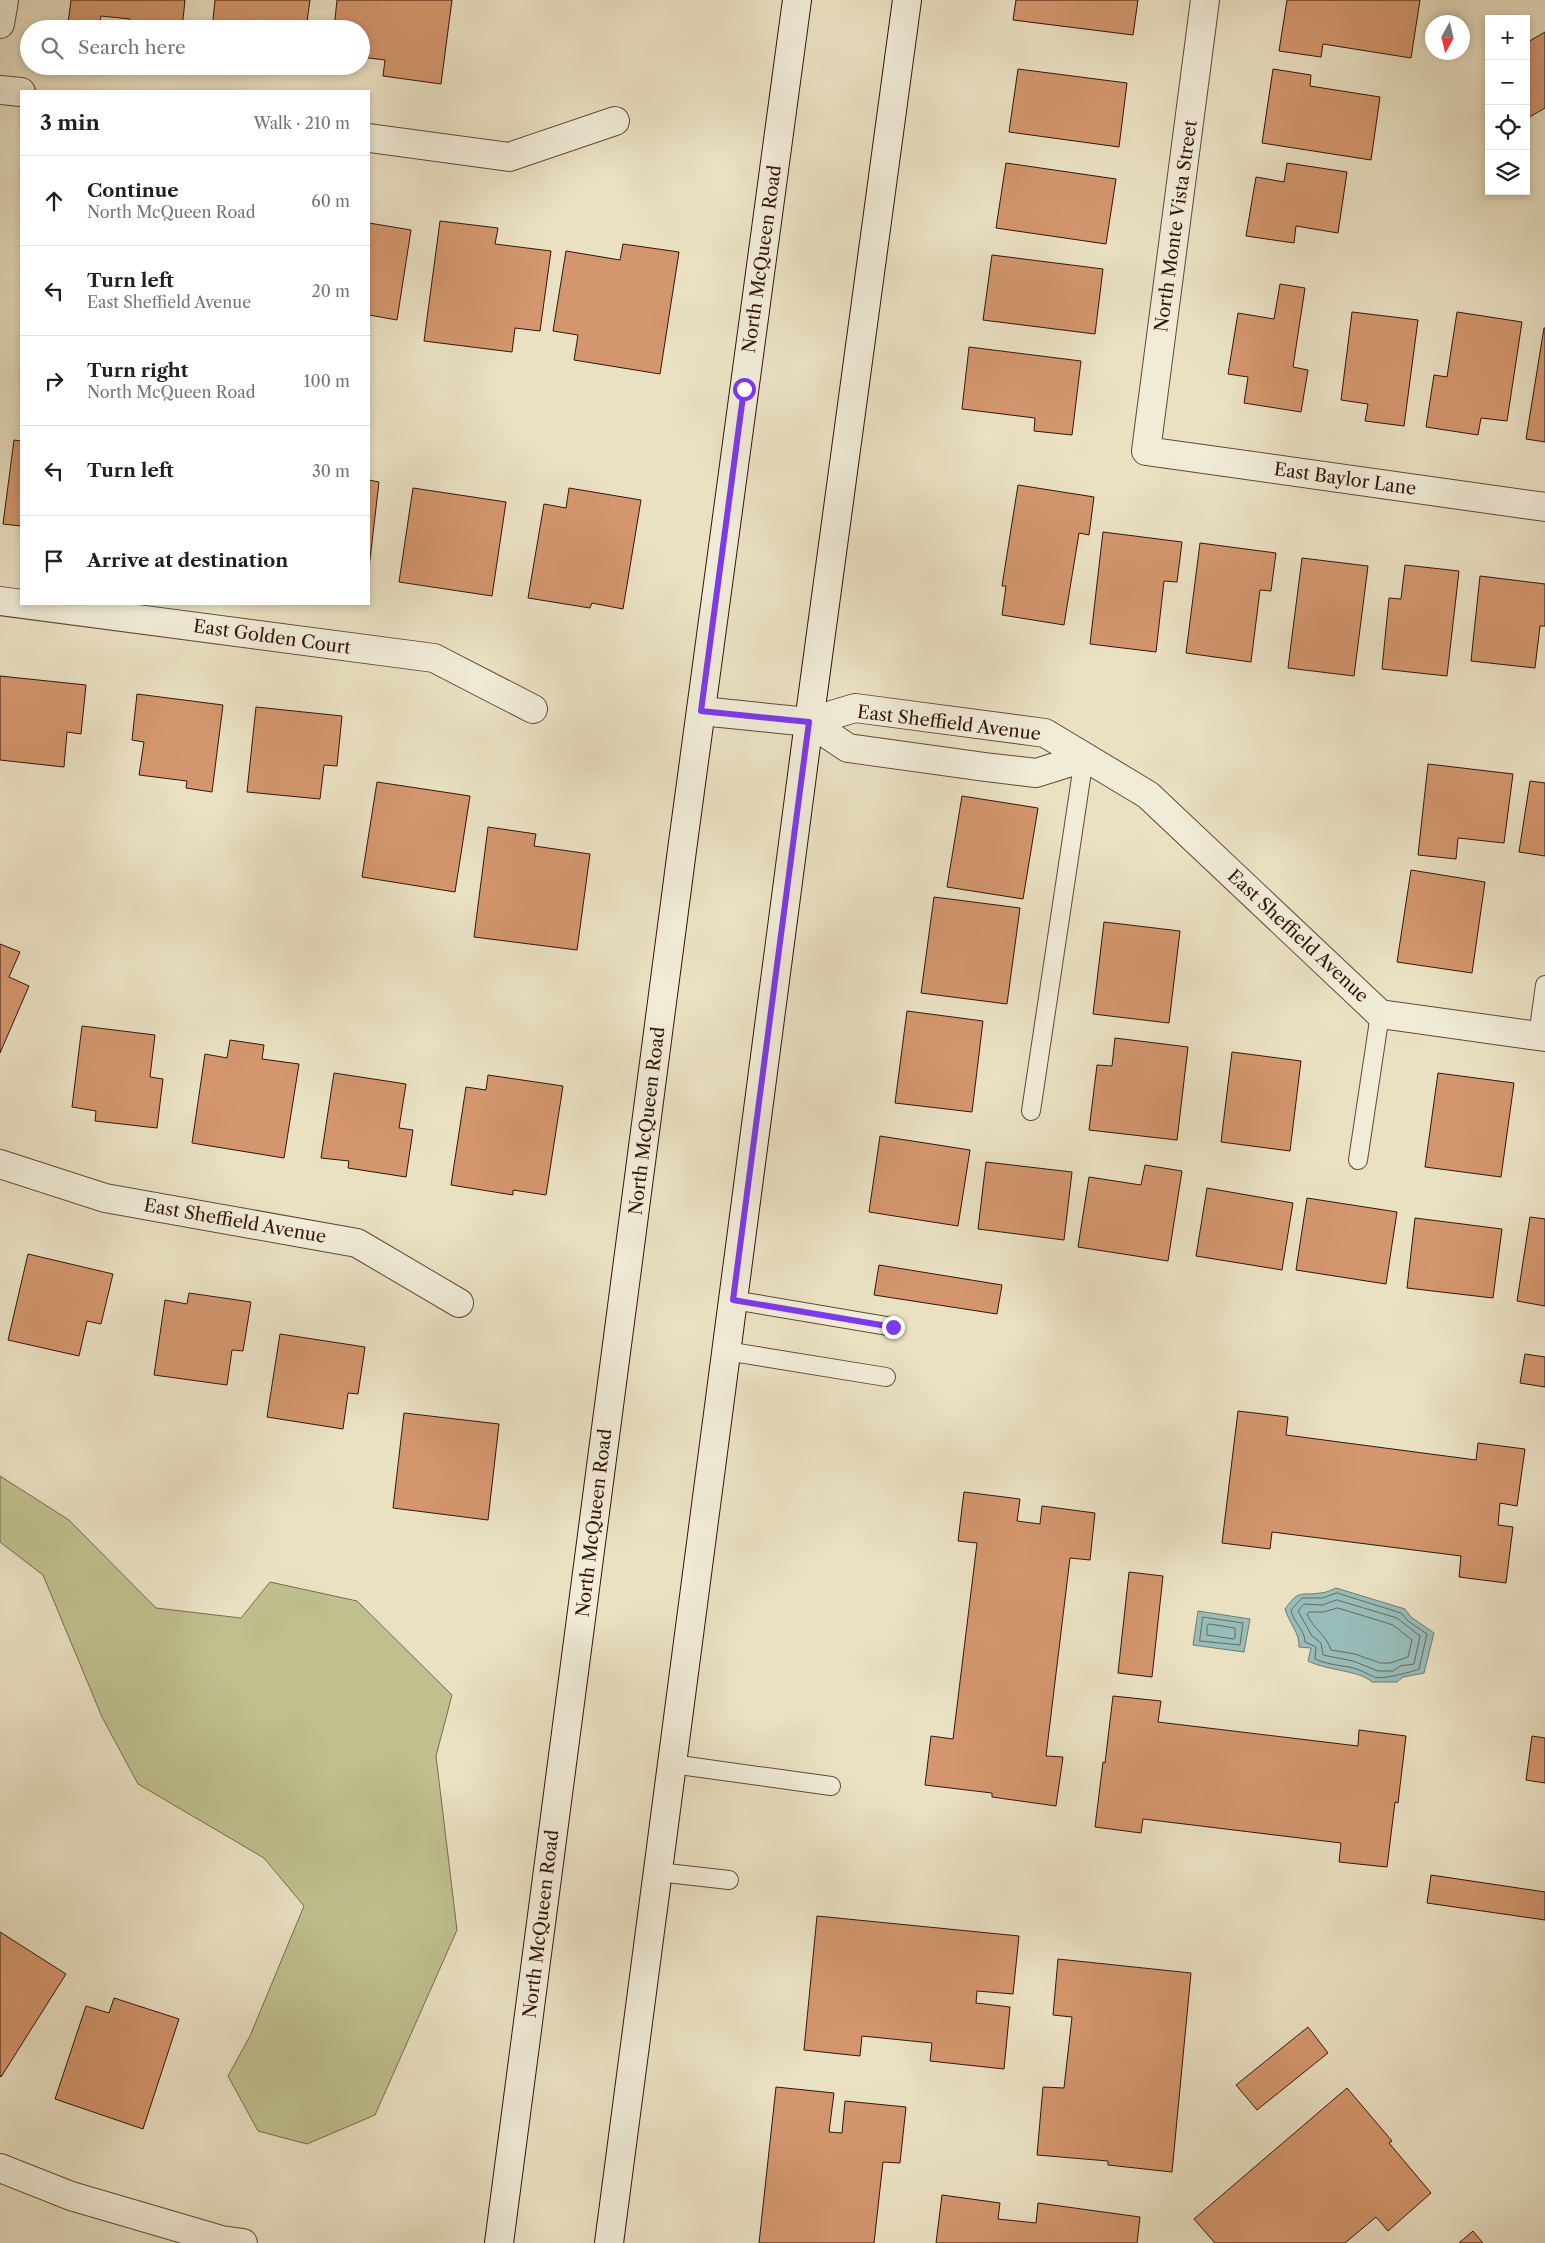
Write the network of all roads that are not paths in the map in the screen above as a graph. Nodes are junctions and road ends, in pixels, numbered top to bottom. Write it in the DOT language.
graph roads {
  1 [pos="4,0"];
  2 [pos="797,0"];
  3 [pos="907,0"];
  4 [pos="1206,0"];
  5 [pos="0,24"];
  6 [pos="0,90"];
  7 [pos="20,92"];
  8 [pos="615,121"];
  9 [pos="370,138"];
  10 [pos="1146,451"];
  11 [pos="1545,507"];
  12 [pos="0,601"];
  13 [pos="20,604"];
  14 [pos="30,605"];
  15 [pos="533,709"];
  16 [pos="701,711"];
  17 [pos="809,722"];
  18 [pos="1084,758"];
  19 [pos="1545,985"];
  20 [pos="1380,1014"];
  21 [pos="1541,1037"];
  22 [pos="1031,1111"];
  23 [pos="1358,1160"];
  24 [pos="0,1164"];
  25 [pos="733,1300"];
  26 [pos="458,1302"];
  27 [pos="893,1327"];
  28 [pos="726,1351"];
  29 [pos="886,1377"];
  30 [pos="672,1764"];
  31 [pos="832,1786"];
  32 [pos="658,1872"];
  33 [pos="729,1880"];
  34 [pos="0,2168"];
  35 [pos="243,2243"];
  36 [pos="499,2243"];
  37 [pos="609,2243"];
  1 -- 5 [label="main road"];
  2 -- 16 [label="main road, North McQueen Road"];
  3 -- 17 [label="main road"];
  4 -- 10 [label="main road, North Monte Vista Street"];
  6 -- 7 [label="main road"];
  8 -- 9 [label="main road"];
  10 -- 11 [label="main road, East Baylor Lane"];
  12 -- 13 [label="main road, East Golden Court"];
  14 -- 15 [label="main road, East Golden Court"];
  16 -- 17 [label="main road, East Sheffield Avenue"];
  16 -- 36 [label="main road, North McQueen Road"];
  17 -- 18 [label="main road, East Sheffield Avenue"];
  17 -- 18 [label="main road, East Sheffield Avenue"];
  17 -- 25 [label="main road"];
  18 -- 20 [label="main road, East Sheffield Avenue"];
  18 -- 22 [label="lane"];
  19 -- 21 [label="lane"];
  20 -- 21 [label="main road, East Sheffield Avenue"];
  20 -- 23 [label="lane"];
  24 -- 26 [label="main road, East Sheffield Avenue"];
  25 -- 27 [label="lane"];
  25 -- 28 [label="main road"];
  28 -- 29 [label="lane"];
  28 -- 30 [label="main road"];
  30 -- 31 [label="lane"];
  30 -- 32 [label="main road"];
  32 -- 33 [label="lane"];
  32 -- 37 [label="main road"];
  34 -- 35 [label="main road"];
}
